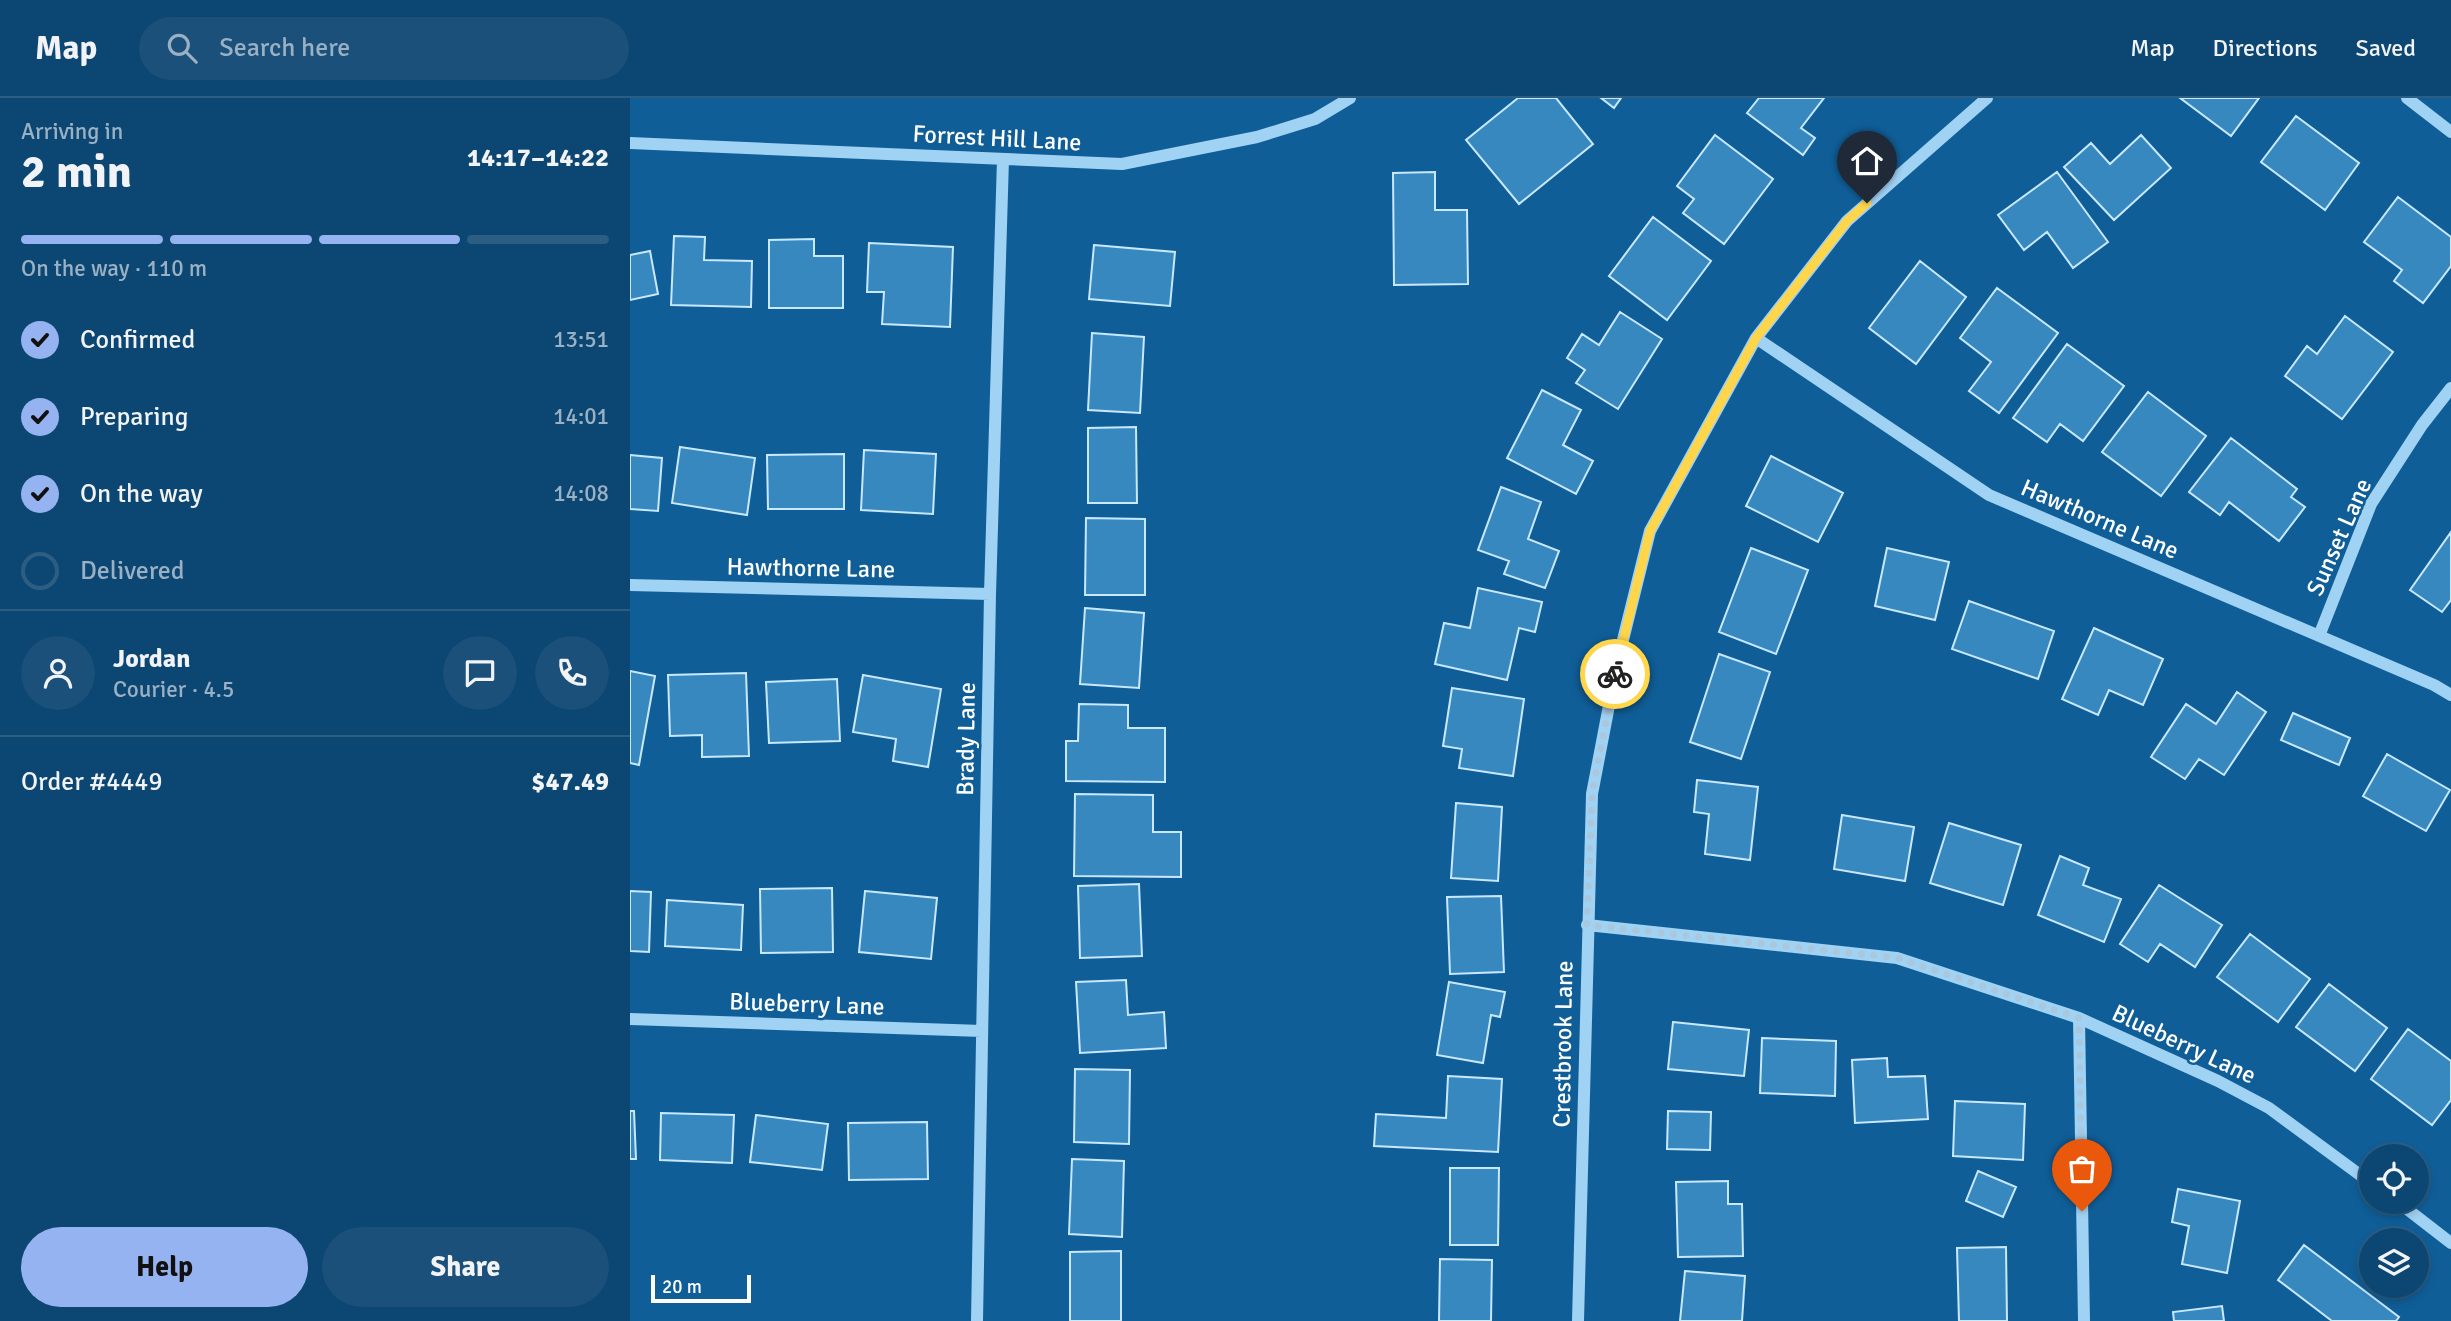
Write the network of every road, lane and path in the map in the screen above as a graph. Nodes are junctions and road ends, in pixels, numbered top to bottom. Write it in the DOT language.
graph roads {
  1 [pos="1350,98"];
  2 [pos="1987,98"];
  3 [pos="2407,98"];
  4 [pos="2451,132"];
  5 [pos="630,143"];
  6 [pos="1003,159"];
  7 [pos="1756,338"];
  8 [pos="2451,388"];
  9 [pos="630,584"];
  10 [pos="990,594"];
  11 [pos="2319,636"];
  12 [pos="2451,695"];
  13 [pos="1587,925"];
  14 [pos="2079,1018"];
  15 [pos="630,1019"];
  16 [pos="982,1031"];
  17 [pos="2359,1174"];
  18 [pos="2414,1214"];
  19 [pos="2451,1243"];
  20 [pos="977,1321"];
  21 [pos="1578,1321"];
  22 [pos="2084,1321"];
  1 -- 6 [label="street, Forrest Hill Lane"];
  2 -- 7 [label="street, Crestbrook Lane"];
  3 -- 4 [label="street"];
  5 -- 6 [label="street, Forrest Hill Lane"];
  6 -- 10 [label="street, Brady Lane"];
  7 -- 11 [label="street, Hawthorne Lane"];
  7 -- 13 [label="street, Crestbrook Lane"];
  8 -- 11 [label="street, Sunset Lane"];
  9 -- 10 [label="street, Hawthorne Lane"];
  10 -- 16 [label="street, Brady Lane"];
  11 -- 12 [label="street, Hawthorne Lane"];
  13 -- 14 [label="street, Blueberry Lane"];
  13 -- 21 [label="street, Crestbrook Lane"];
  14 -- 17 [label="street, Blueberry Lane"];
  14 -- 22 [label="street"];
  15 -- 16 [label="street, Blueberry Lane"];
  16 -- 20 [label="street, Brady Lane"];
  18 -- 19 [label="street"];
}
